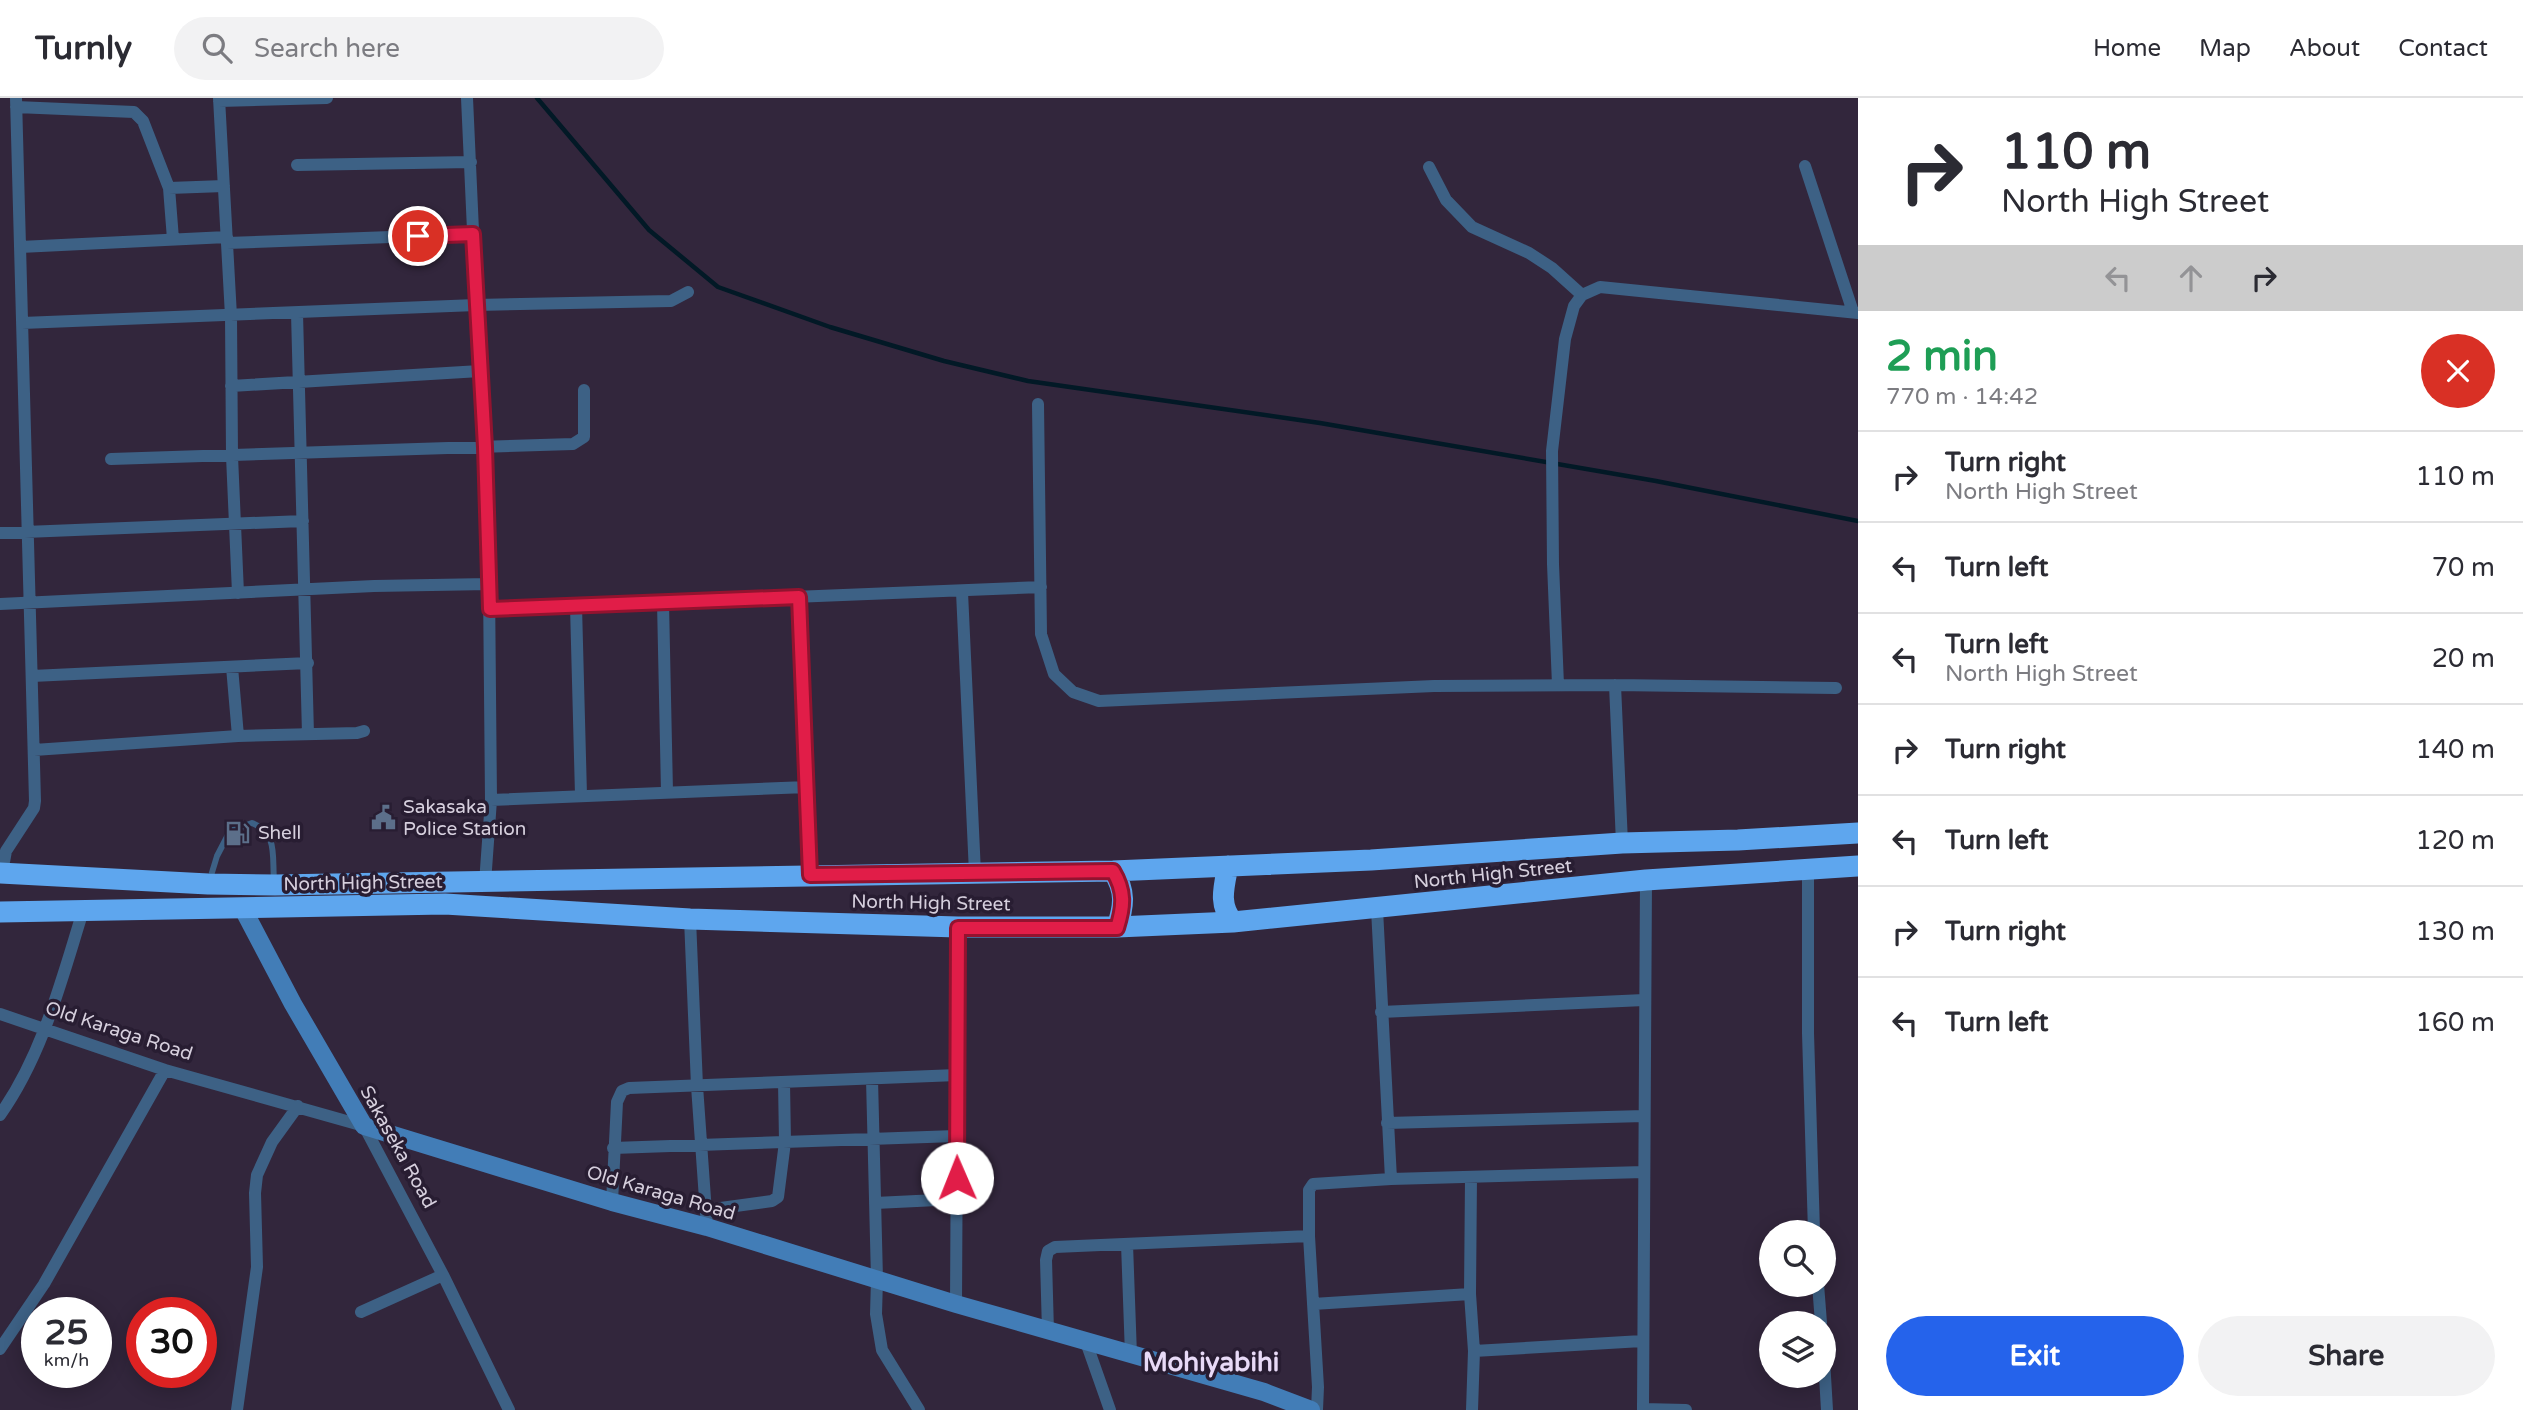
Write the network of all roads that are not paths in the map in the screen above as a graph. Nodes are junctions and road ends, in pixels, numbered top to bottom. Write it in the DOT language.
graph roads {
  1 [pos="327,98"];
  2 [pos="467,98"];
  3 [pos="284,99"];
  4 [pos="219,100"];
  5 [pos="16,102"];
  6 [pos="471,162"];
  7 [pos="298,165"];
  8 [pos="1805,166"];
  9 [pos="1430,167"];
  10 [pos="224,186"];
  11 [pos="169,188"];
  12 [pos="473,234"];
  13 [pos="173,239"];
  14 [pos="227,240"];
  15 [pos="20,247"];
  16 [pos="688,292"];
  17 [pos="1582,295"];
  18 [pos="476,305"];
  19 [pos="1856,312"];
  20 [pos="297,313"];
  21 [pos="231,316"];
  22 [pos="22,323"];
  23 [pos="480,371"];
  24 [pos="299,382"];
  25 [pos="231,386"];
  26 [pos="584,390"];
  27 [pos="1038,404"];
  28 [pos="485,447"];
  29 [pos="301,454"];
  30 [pos="232,456"];
  31 [pos="111,459"];
  32 [pos="303,521"];
  33 [pos="235,523"];
  34 [pos="28,532"];
  35 [pos="0,533"];
  36 [pos="489,584"];
  37 [pos="1041,587"];
  38 [pos="305,590"];
  39 [pos="962,592"];
  40 [pos="238,593"];
  41 [pos="799,597"];
  42 [pos="663,602"];
  43 [pos="30,603"];
  44 [pos="0,604"];
  45 [pos="576,606"];
  46 [pos="490,609"];
  47 [pos="308,663"];
  48 [pos="232,667"];
  49 [pos="33,676"];
  50 [pos="1558,685"];
  51 [pos="1615,685"];
  52 [pos="1836,688"];
  53 [pos="364,731"];
  54 [pos="308,734"];
  55 [pos="238,736"];
  56 [pos="34,750"];
  57 [pos="807,787"];
  58 [pos="667,792"];
  59 [pos="581,795"];
  60 [pos="491,800"];
  61 [pos="1858,833"];
  62 [pos="1622,843"];
  63 [pos="1228,866"];
  64 [pos="1858,866"];
  65 [pos="1808,870"];
  66 [pos="1113,871"];
  67 [pos="1,873"];
  68 [pos="975,873"];
  69 [pos="810,875"];
  70 [pos="1646,880"];
  71 [pos="485,883"];
  72 [pos="208,884"];
  73 [pos="275,885"];
  74 [pos="243,909"];
  75 [pos="1377,909"];
  76 [pos="83,911"];
  77 [pos="0,912"];
  78 [pos="691,919"];
  79 [pos="1233,922"];
  80 [pos="958,928"];
  81 [pos="1117,928"];
  82 [pos="1644,1000"];
  83 [pos="1381,1012"];
  84 [pos="0,1014"];
  85 [pos="46,1030"];
  86 [pos="165,1070"];
  87 [pos="957,1076"];
  88 [pos="872,1079"];
  89 [pos="784,1082"];
  90 [pos="696,1086"];
  91 [pos="299,1106"];
  92 [pos="0,1115"];
  93 [pos="1644,1116"];
  94 [pos="1387,1123"];
  95 [pos="364,1126"];
  96 [pos="956,1136"];
  97 [pos="874,1138"];
  98 [pos="785,1142"];
  99 [pos="700,1146"];
  100 [pos="613,1148"];
  101 [pos="1644,1172"];
  102 [pos="1471,1177"];
  103 [pos="1391,1179"];
  104 [pos="958,1199"];
  105 [pos="612,1202"];
  106 [pos="875,1203"];
  107 [pos="706,1219"];
  108 [pos="1814,1220"];
  109 [pos="1309,1236"];
  110 [pos="1127,1244"];
  111 [pos="443,1275"];
  112 [pos="877,1279"];
  113 [pos="1470,1294"];
  114 [pos="956,1304"];
  115 [pos="1313,1304"];
  116 [pos="361,1312"];
  117 [pos="1048,1331"];
  118 [pos="1642,1340"];
  119 [pos="1086,1342"];
  120 [pos="0,1349"];
  121 [pos="1474,1351"];
  122 [pos="1131,1355"];
  123 [pos="1826,1388"];
  124 [pos="1643,1409"];
  125 [pos="237,1410"];
  126 [pos="509,1410"];
  127 [pos="919,1410"];
  128 [pos="1110,1410"];
  129 [pos="1314,1410"];
  130 [pos="1472,1410"];
  131 [pos="1686,1410"];
  132 [pos="1827,1410"];
  1 -- 3 [label="street"];
  2 -- 6 [label="street"];
  3 -- 4 [label="street"];
  4 -- 10 [label="street"];
  5 -- 11 [label="street"];
  5 -- 15 [label="street"];
  6 -- 7 [label="street"];
  6 -- 12 [label="street"];
  8 -- 19 [label="street"];
  9 -- 17 [label="street"];
  10 -- 11 [label="street"];
  10 -- 14 [label="street"];
  11 -- 13 [label="street"];
  12 -- 14 [label="street"];
  12 -- 18 [label="street"];
  13 -- 14 [label="street"];
  13 -- 15 [label="street"];
  14 -- 21 [label="street"];
  15 -- 22 [label="street"];
  16 -- 18 [label="street"];
  17 -- 19 [label="street"];
  17 -- 50 [label="street"];
  18 -- 20 [label="street"];
  18 -- 23 [label="street"];
  20 -- 21 [label="street"];
  20 -- 24 [label="street"];
  21 -- 22 [label="street"];
  21 -- 25 [label="street"];
  22 -- 34 [label="street"];
  23 -- 24 [label="street"];
  23 -- 28 [label="street"];
  24 -- 25 [label="street"];
  24 -- 29 [label="street"];
  25 -- 30 [label="street"];
  26 -- 28 [label="street"];
  27 -- 37 [label="street"];
  28 -- 29 [label="street"];
  28 -- 36 [label="street"];
  29 -- 30 [label="street"];
  29 -- 32 [label="street"];
  30 -- 31 [label="street"];
  30 -- 33 [label="street"];
  32 -- 33 [label="street"];
  32 -- 38 [label="street"];
  33 -- 34 [label="street"];
  33 -- 40 [label="street"];
  34 -- 35 [label="street"];
  34 -- 43 [label="street"];
  36 -- 38 [label="street"];
  36 -- 46 [label="street"];
  37 -- 39 [label="street"];
  37 -- 50 [label="street"];
  38 -- 40 [label="street"];
  38 -- 47 [label="street"];
  39 -- 41 [label="street"];
  39 -- 68 [label="street"];
  40 -- 43 [label="street"];
  41 -- 42 [label="street"];
  41 -- 57 [label="street"];
  42 -- 45 [label="street"];
  42 -- 58 [label="street"];
  43 -- 44 [label="street"];
  43 -- 49 [label="street"];
  45 -- 46 [label="street"];
  45 -- 59 [label="street"];
  46 -- 60 [label="street"];
  47 -- 48 [label="street"];
  47 -- 54 [label="street"];
  48 -- 49 [label="street"];
  48 -- 55 [label="street"];
  49 -- 56 [label="street"];
  50 -- 51 [label="street"];
  51 -- 52 [label="street"];
  51 -- 62 [label="street"];
  53 -- 54 [label="street"];
  54 -- 55 [label="street"];
  55 -- 56 [label="street"];
  56 -- 67 [label="street"];
  57 -- 58 [label="street"];
  57 -- 69 [label="street"];
  58 -- 59 [label="street"];
  59 -- 60 [label="street"];
  60 -- 71 [label="street"];
  61 -- 62 [label="highway, North High Street"];
  62 -- 63 [label="highway, North High Street"];
  63 -- 66 [label="highway, North High Street"];
  63 -- 79 [label="highway"];
  64 -- 65 [label="highway, North High Street"];
  65 -- 70 [label="highway, North High Street"];
  65 -- 108 [label="street"];
  66 -- 68 [label="highway, North High Street"];
  66 -- 81 [label="highway"];
  67 -- 72 [label="highway, North High Street"];
  68 -- 69 [label="highway, North High Street"];
  69 -- 71 [label="highway, North High Street"];
  70 -- 75 [label="highway, North High Street"];
  70 -- 82 [label="street"];
  71 -- 73 [label="highway, North High Street"];
  72 -- 73 [label="highway, North High Street"];
  72 -- 73 [label="lane"];
  74 -- 76 [label="highway, North High Street"];
  74 -- 78 [label="highway, North High Street"];
  74 -- 95 [label="street, Sakaseka Road"];
  75 -- 79 [label="highway, North High Street"];
  75 -- 83 [label="street"];
  76 -- 77 [label="highway, North High Street"];
  76 -- 85 [label="street"];
  78 -- 80 [label="highway, North High Street"];
  78 -- 90 [label="street"];
  79 -- 81 [label="highway, North High Street"];
  80 -- 81 [label="highway, North High Street"];
  80 -- 87 [label="street"];
  82 -- 83 [label="street"];
  82 -- 93 [label="street"];
  83 -- 94 [label="street"];
  84 -- 85 [label="street, Old Karaga Road"];
  85 -- 86 [label="street, Old Karaga Road"];
  85 -- 92 [label="street"];
  86 -- 91 [label="street, Old Karaga Road"];
  86 -- 120 [label="street"];
  87 -- 88 [label="street"];
  87 -- 96 [label="street"];
  88 -- 89 [label="street"];
  88 -- 97 [label="street"];
  89 -- 90 [label="street"];
  89 -- 98 [label="street"];
  90 -- 99 [label="street"];
  90 -- 100 [label="street"];
  91 -- 95 [label="street, Old Karaga Road"];
  91 -- 125 [label="street"];
  93 -- 94 [label="street"];
  93 -- 101 [label="street"];
  94 -- 103 [label="street"];
  95 -- 105 [label="street, Old Karaga Road"];
  95 -- 111 [label="street, Sakaseka Road"];
  96 -- 97 [label="street"];
  96 -- 104 [label="street"];
  97 -- 98 [label="street"];
  97 -- 106 [label="street"];
  98 -- 99 [label="street"];
  98 -- 107 [label="street"];
  99 -- 100 [label="street"];
  99 -- 107 [label="street"];
  100 -- 105 [label="street"];
  101 -- 102 [label="street"];
  101 -- 118 [label="street"];
  102 -- 103 [label="street"];
  102 -- 113 [label="street"];
  103 -- 109 [label="street"];
  104 -- 106 [label="street"];
  104 -- 114 [label="street"];
  105 -- 107 [label="street, Old Karaga Road"];
  106 -- 112 [label="street"];
  107 -- 112 [label="street, Old Karaga Road"];
  109 -- 110 [label="street"];
  109 -- 115 [label="street"];
  110 -- 117 [label="street"];
  110 -- 122 [label="street"];
  111 -- 116 [label="street"];
  111 -- 126 [label="street, Sakaseka Road"];
  112 -- 114 [label="street, Old Karaga Road"];
  112 -- 127 [label="street"];
  113 -- 115 [label="street"];
  113 -- 121 [label="street"];
  114 -- 117 [label="street, Old Karaga Road"];
  115 -- 129 [label="street"];
  117 -- 119 [label="street, Old Karaga Road"];
  118 -- 121 [label="street"];
  118 -- 124 [label="street"];
  119 -- 122 [label="street, Old Karaga Road"];
  119 -- 128 [label="street"];
  121 -- 130 [label="street"];
  122 -- 129 [label="street, Old Karaga Road"];
  123 -- 132 [label="street"];
  124 -- 131 [label="street"];
}
